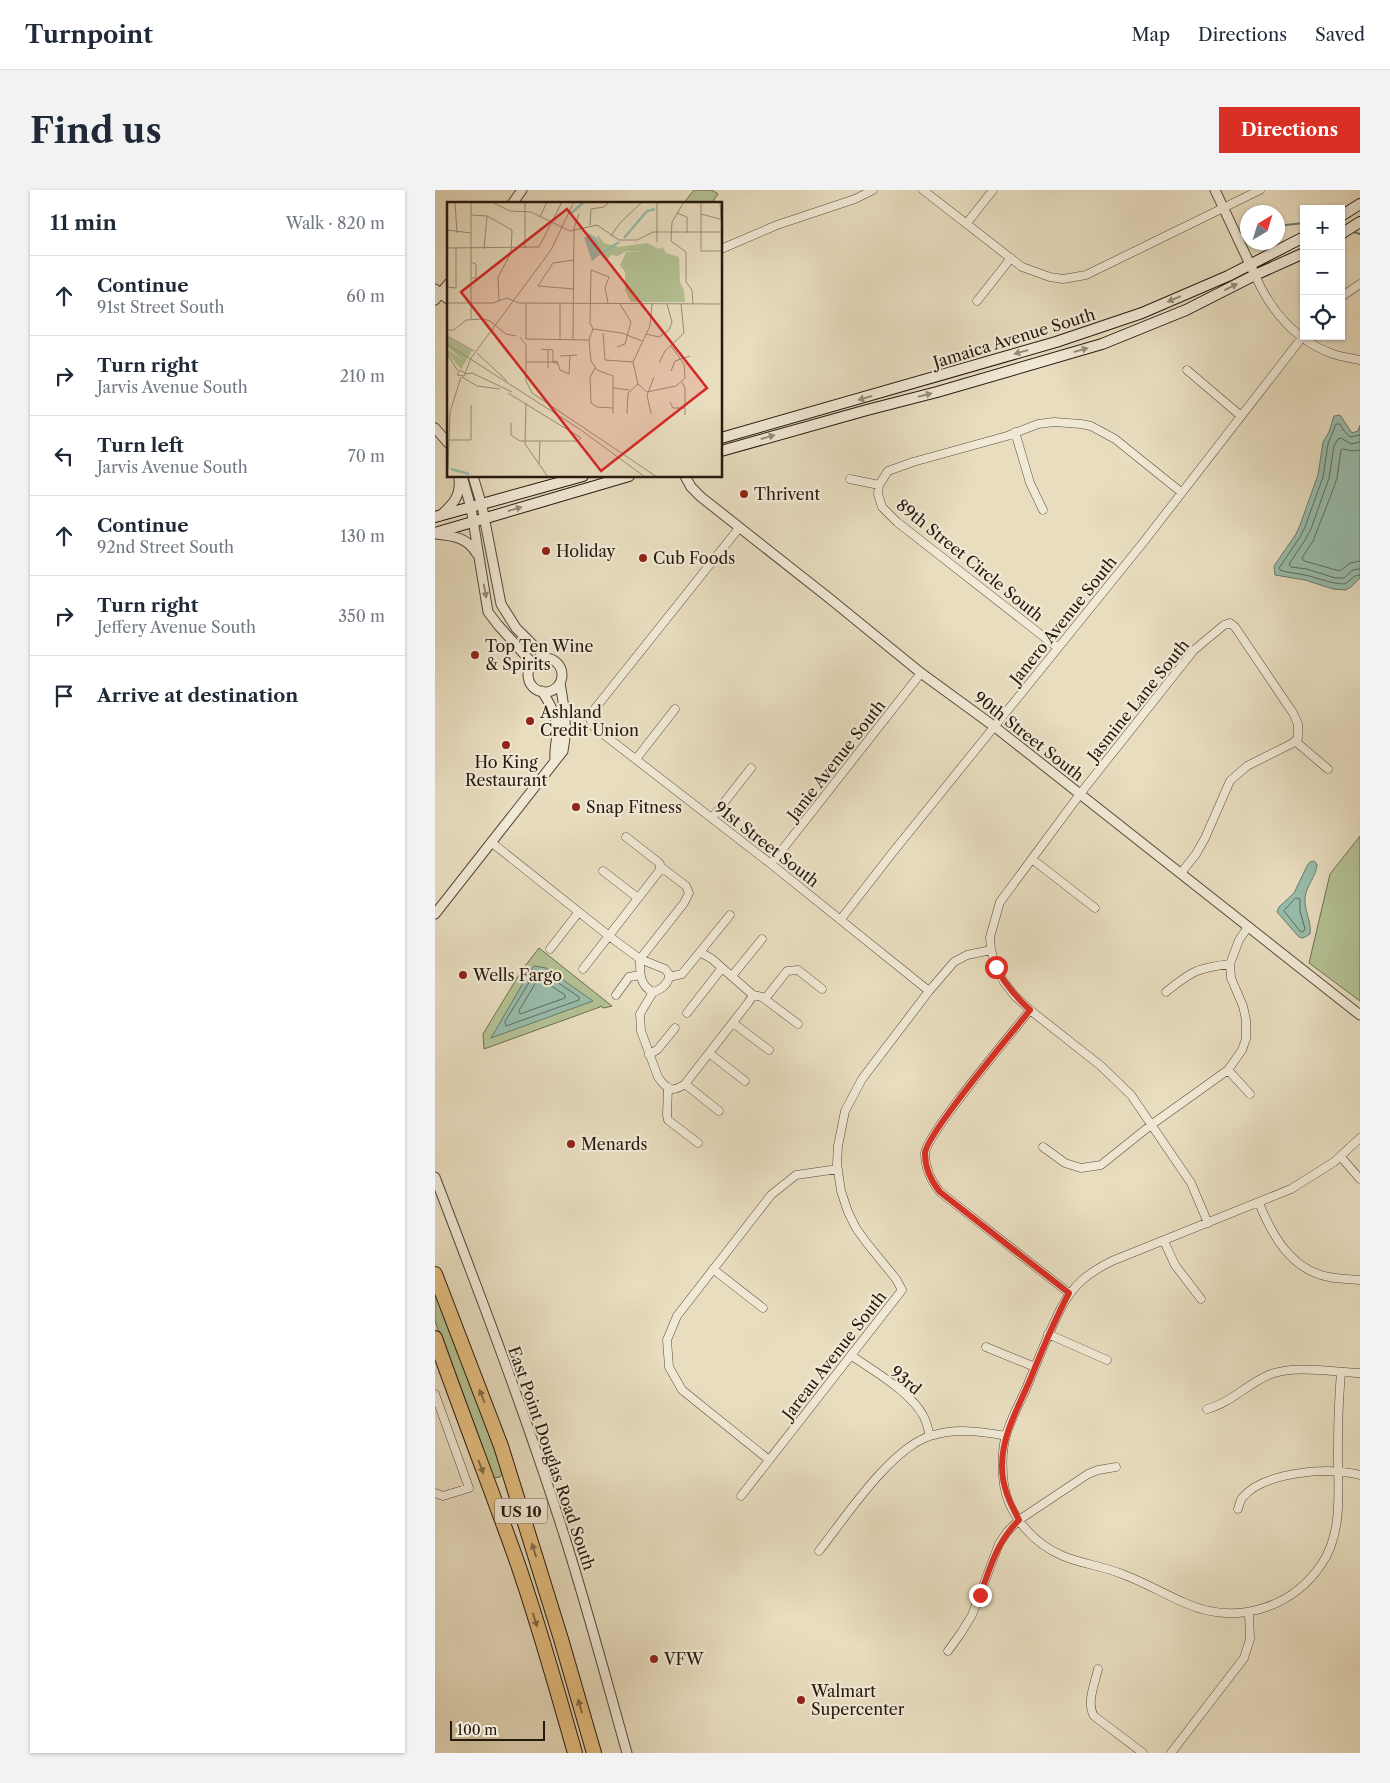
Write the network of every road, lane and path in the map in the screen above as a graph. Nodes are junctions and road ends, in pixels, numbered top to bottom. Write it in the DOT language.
graph roads {
  1 [pos="523,190"];
  2 [pos="873,190"];
  3 [pos="923,190"];
  4 [pos="993,190"];
  5 [pos="1215,190"];
  6 [pos="1260,190"];
  7 [pos="514,202"];
  8 [pos="1360,204"];
  9 [pos="1223,208"];
  10 [pos="1345,213"];
  11 [pos="1360,222"];
  12 [pos="967,223"];
  13 [pos="1345,231"];
  14 [pos="1300,239"];
  15 [pos="723,247"];
  16 [pos="1300,255"];
  17 [pos="1011,258"];
  18 [pos="1251,264"];
  19 [pos="1255,275"];
  20 [pos="1360,284"];
  21 [pos="447,285"];
  22 [pos="437,294"];
  23 [pos="1344,295"];
  24 [pos="977,301"];
  25 [pos="1300,334"];
  26 [pos="1300,340"];
  27 [pos="1307,340"];
  28 [pos="1360,360"];
  29 [pos="1187,370"];
  30 [pos="1241,416"];
  31 [pos="435,428"];
  32 [pos="1015,432"];
  33 [pos="723,437"];
  34 [pos="447,442"];
  35 [pos="723,450"];
  36 [pos="460,478"];
  37 [pos="461,478"];
  38 [pos="474,478"];
  39 [pos="576,478"];
  40 [pos="622,478"];
  41 [pos="686,478"];
  42 [pos="850,479"];
  43 [pos="879,485"];
  44 [pos="1181,492"];
  45 [pos="482,506"];
  46 [pos="471,508"];
  47 [pos="1043,510"];
  48 [pos="437,517"];
  49 [pos="484,518"];
  50 [pos="473,522"];
  51 [pos="739,528"];
  52 [pos="435,534"];
  53 [pos="479,557"];
  54 [pos="1058,648"];
  55 [pos="546,658"];
  56 [pos="533,664"];
  57 [pos="921,674"];
  58 [pos="560,683"];
  59 [pos="542,691"];
  60 [pos="675,709"];
  61 [pos="995,727"];
  62 [pos="1295,741"];
  63 [pos="555,759"];
  64 [pos="636,759"];
  65 [pos="751,768"];
  66 [pos="1328,769"];
  67 [pos="1080,794"];
  68 [pos="713,818"];
  69 [pos="626,837"];
  70 [pos="491,842"];
  71 [pos="1032,859"];
  72 [pos="771,864"];
  73 [pos="661,867"];
  74 [pos="603,870"];
  75 [pos="1181,873"];
  76 [pos="638,898"];
  77 [pos="1095,908"];
  78 [pos="578,913"];
  79 [pos="435,914"];
  80 [pos="730,916"];
  81 [pos="841,919"];
  82 [pos="1248,927"];
  83 [pos="609,936"];
  84 [pos="762,939"];
  85 [pos="550,949"];
  86 [pos="991,950"];
  87 [pos="700,952"];
  88 [pos="640,959"];
  89 [pos="1230,964"];
  90 [pos="722,968"];
  91 [pos="583,969"];
  92 [pos="641,975"];
  93 [pos="732,976"];
  94 [pos="669,977"];
  95 [pos="823,989"];
  96 [pos="929,991"];
  97 [pos="653,992"];
  98 [pos="1166,992"];
  99 [pos="616,995"];
  100 [pos="753,995"];
  101 [pos="765,999"];
  102 [pos="1030,1010"];
  103 [pos="687,1013"];
  104 [pos="1360,1015"];
  105 [pos="733,1023"];
  106 [pos="798,1024"];
  107 [pos="675,1028"];
  108 [pos="769,1050"];
  109 [pos="709,1053"];
  110 [pos="649,1055"];
  111 [pos="1229,1070"];
  112 [pos="745,1081"];
  113 [pos="685,1084"];
  114 [pos="668,1087"];
  115 [pos="1250,1094"];
  116 [pos="719,1111"];
  117 [pos="1151,1125"];
  118 [pos="1360,1138"];
  119 [pos="698,1143"];
  120 [pos="1043,1147"];
  121 [pos="1341,1156"];
  122 [pos="837,1169"];
  123 [pos="435,1177"];
  124 [pos="1360,1179"];
  125 [pos="1259,1203"];
  126 [pos="1209,1224"];
  127 [pos="1164,1241"];
  128 [pos="713,1269"];
  129 [pos="435,1274"];
  130 [pos="1360,1280"];
  131 [pos="1069,1293"];
  132 [pos="1201,1299"];
  133 [pos="763,1308"];
  134 [pos="1048,1334"];
  135 [pos="435,1338"];
  136 [pos="987,1347"];
  137 [pos="852,1356"];
  138 [pos="1107,1360"];
  139 [pos="1035,1367"];
  140 [pos="1341,1372"];
  141 [pos="1360,1373"];
  142 [pos="435,1394"];
  143 [pos="1207,1409"];
  144 [pos="930,1436"];
  145 [pos="1006,1436"];
  146 [pos="769,1460"];
  147 [pos="1116,1467"];
  148 [pos="1337,1471"];
  149 [pos="1360,1474"];
  150 [pos="435,1493"];
  151 [pos="741,1496"];
  152 [pos="1238,1509"];
  153 [pos="1019,1520"];
  154 [pos="819,1551"];
  155 [pos="1249,1613"];
  156 [pos="948,1651"];
  157 [pos="1098,1669"];
  158 [pos="575,1753"];
  159 [pos="593,1753"];
  160 [pos="627,1753"];
  161 [pos="1143,1753"];
  162 [pos="1171,1753"];
  1 -- 7 [label="street"];
  2 -- 15 [label="street"];
  3 -- 12 [label="street"];
  4 -- 12 [label="street"];
  5 -- 9 [label="street"];
  6 -- 9 [label="street"];
  8 -- 10 [label="main road"];
  9 -- 17 [label="street"];
  9 -- 18 [label="street"];
  11 -- 13 [label="main road"];
  12 -- 17 [label="street"];
  14 -- 18 [label="main road, Jamaica Avenue South"];
  16 -- 19 [label="main road, Jamaica Avenue South"];
  17 -- 24 [label="street"];
  18 -- 19 [label="street"];
  18 -- 33 [label="main road, Jamaica Avenue South, one-way"];
  19 -- 25 [label="street"];
  35 -- 19 [label="main road, Jamaica Avenue South, one-way"];
  20 -- 23 [label="street"];
  21 -- 22 [label="street"];
  26 -- 30 [label="street, Janero Avenue South"];
  27 -- 28 [label="street"];
  29 -- 30 [label="street"];
  30 -- 44 [label="street, Janero Avenue South"];
  31 -- 34 [label="street"];
  32 -- 43 [label="street"];
  32 -- 44 [label="street"];
  32 -- 47 [label="street"];
  36 -- 48 [label="street"];
  37 -- 46 [label="street"];
  38 -- 45 [label="street"];
  39 -- 45 [label="main road"];
  49 -- 40 [label="main road, one-way"];
  41 -- 51 [label="street, 90th Street South"];
  42 -- 43 [label="street"];
  43 -- 54 [label="street, 89th Street Circle South"];
  44 -- 54 [label="street, Janero Avenue South"];
  45 -- 46 [label="main road"];
  45 -- 49 [label="street"];
  46 -- 48 [label="main road"];
  46 -- 50 [label="street"];
  49 -- 50 [label="main road"];
  49 -- 55 [label="street"];
  50 -- 52 [label="main road"];
  50 -- 53 [label="street"];
  51 -- 57 [label="street, 90th Street South"];
  51 -- 64 [label="street, 91st Street South"];
  52 -- 53 [label="street"];
  53 -- 56 [label="street, one-way"];
  54 -- 61 [label="street, Janero Avenue South"];
  55 -- 56 [label="street"];
  55 -- 58 [label="street"];
  56 -- 59 [label="street"];
  57 -- 61 [label="street, 90th Street South"];
  57 -- 72 [label="street, Janie Avenue South"];
  58 -- 59 [label="street"];
  58 -- 63 [label="street"];
  59 -- 63 [label="street"];
  60 -- 64 [label="street"];
  61 -- 67 [label="street, 90th Street South"];
  61 -- 81 [label="street, Janero Avenue South"];
  62 -- 66 [label="street"];
  62 -- 67 [label="street, Jasmine Lane South"];
  62 -- 75 [label="street"];
  63 -- 70 [label="street"];
  64 -- 68 [label="street, 91st Street South"];
  65 -- 68 [label="street"];
  67 -- 71 [label="street"];
  67 -- 75 [label="street, 90th Street South"];
  68 -- 72 [label="street, 91st Street South"];
  69 -- 73 [label="street"];
  70 -- 78 [label="street"];
  70 -- 79 [label="street"];
  71 -- 77 [label="street"];
  71 -- 86 [label="street"];
  72 -- 81 [label="street, 91st Street South"];
  73 -- 76 [label="street"];
  73 -- 88 [label="street"];
  74 -- 76 [label="street"];
  75 -- 82 [label="street, 90th Street South"];
  76 -- 83 [label="street"];
  78 -- 83 [label="street"];
  78 -- 85 [label="street"];
  80 -- 87 [label="street"];
  81 -- 96 [label="street, 91st Street South"];
  82 -- 89 [label="street"];
  82 -- 104 [label="street, 90th Street South"];
  83 -- 88 [label="street"];
  83 -- 91 [label="street"];
  84 -- 93 [label="street"];
  86 -- 96 [label="street, Jareau Avenue South"];
  86 -- 102 [label="street"];
  87 -- 90 [label="street"];
  87 -- 94 [label="street"];
  88 -- 92 [label="street"];
  88 -- 94 [label="street"];
  89 -- 98 [label="street"];
  89 -- 111 [label="street"];
  90 -- 93 [label="street"];
  90 -- 103 [label="street"];
  92 -- 97 [label="street"];
  92 -- 99 [label="street"];
  93 -- 100 [label="street"];
  94 -- 97 [label="street"];
  95 -- 101 [label="street"];
  96 -- 122 [label="street, Jareau Avenue South"];
  97 -- 110 [label="street"];
  100 -- 101 [label="street"];
  100 -- 105 [label="street"];
  101 -- 106 [label="street"];
  102 -- 117 [label="street"];
  102 -- 131 [label="street"];
  105 -- 108 [label="street"];
  105 -- 109 [label="street"];
  107 -- 110 [label="street"];
  109 -- 112 [label="street"];
  109 -- 113 [label="street"];
  110 -- 114 [label="street"];
  111 -- 115 [label="street"];
  111 -- 117 [label="street"];
  113 -- 114 [label="street"];
  113 -- 116 [label="street"];
  114 -- 119 [label="street"];
  117 -- 120 [label="street"];
  117 -- 126 [label="street"];
  118 -- 121 [label="street"];
  121 -- 124 [label="street"];
  121 -- 125 [label="street"];
  122 -- 128 [label="street"];
  122 -- 137 [label="street, Jareau Avenue South"];
  123 -- 160 [label="street, East Point Douglas Road South"];
  125 -- 126 [label="street"];
  125 -- 130 [label="street"];
  126 -- 127 [label="street"];
  127 -- 131 [label="street"];
  127 -- 132 [label="street"];
  128 -- 133 [label="street"];
  128 -- 146 [label="street"];
  159 -- 129 [label="highway, US 10, one-way"];
  131 -- 134 [label="street"];
  134 -- 138 [label="street"];
  134 -- 139 [label="street"];
  135 -- 158 [label="highway, US 10, one-way"];
  136 -- 139 [label="street"];
  137 -- 144 [label="street, 93rd"];
  137 -- 146 [label="street, Jareau Avenue South"];
  139 -- 145 [label="street"];
  140 -- 141 [label="street"];
  140 -- 143 [label="street"];
  140 -- 148 [label="street"];
  142 -- 150 [label="street"];
  144 -- 145 [label="street"];
  144 -- 154 [label="street"];
  145 -- 153 [label="street"];
  146 -- 151 [label="street, Jareau Avenue South"];
  147 -- 153 [label="street"];
  148 -- 149 [label="street"];
  148 -- 152 [label="street"];
  148 -- 155 [label="street"];
  153 -- 155 [label="street"];
  153 -- 156 [label="street"];
  155 -- 162 [label="street"];
  157 -- 161 [label="street"];
}
